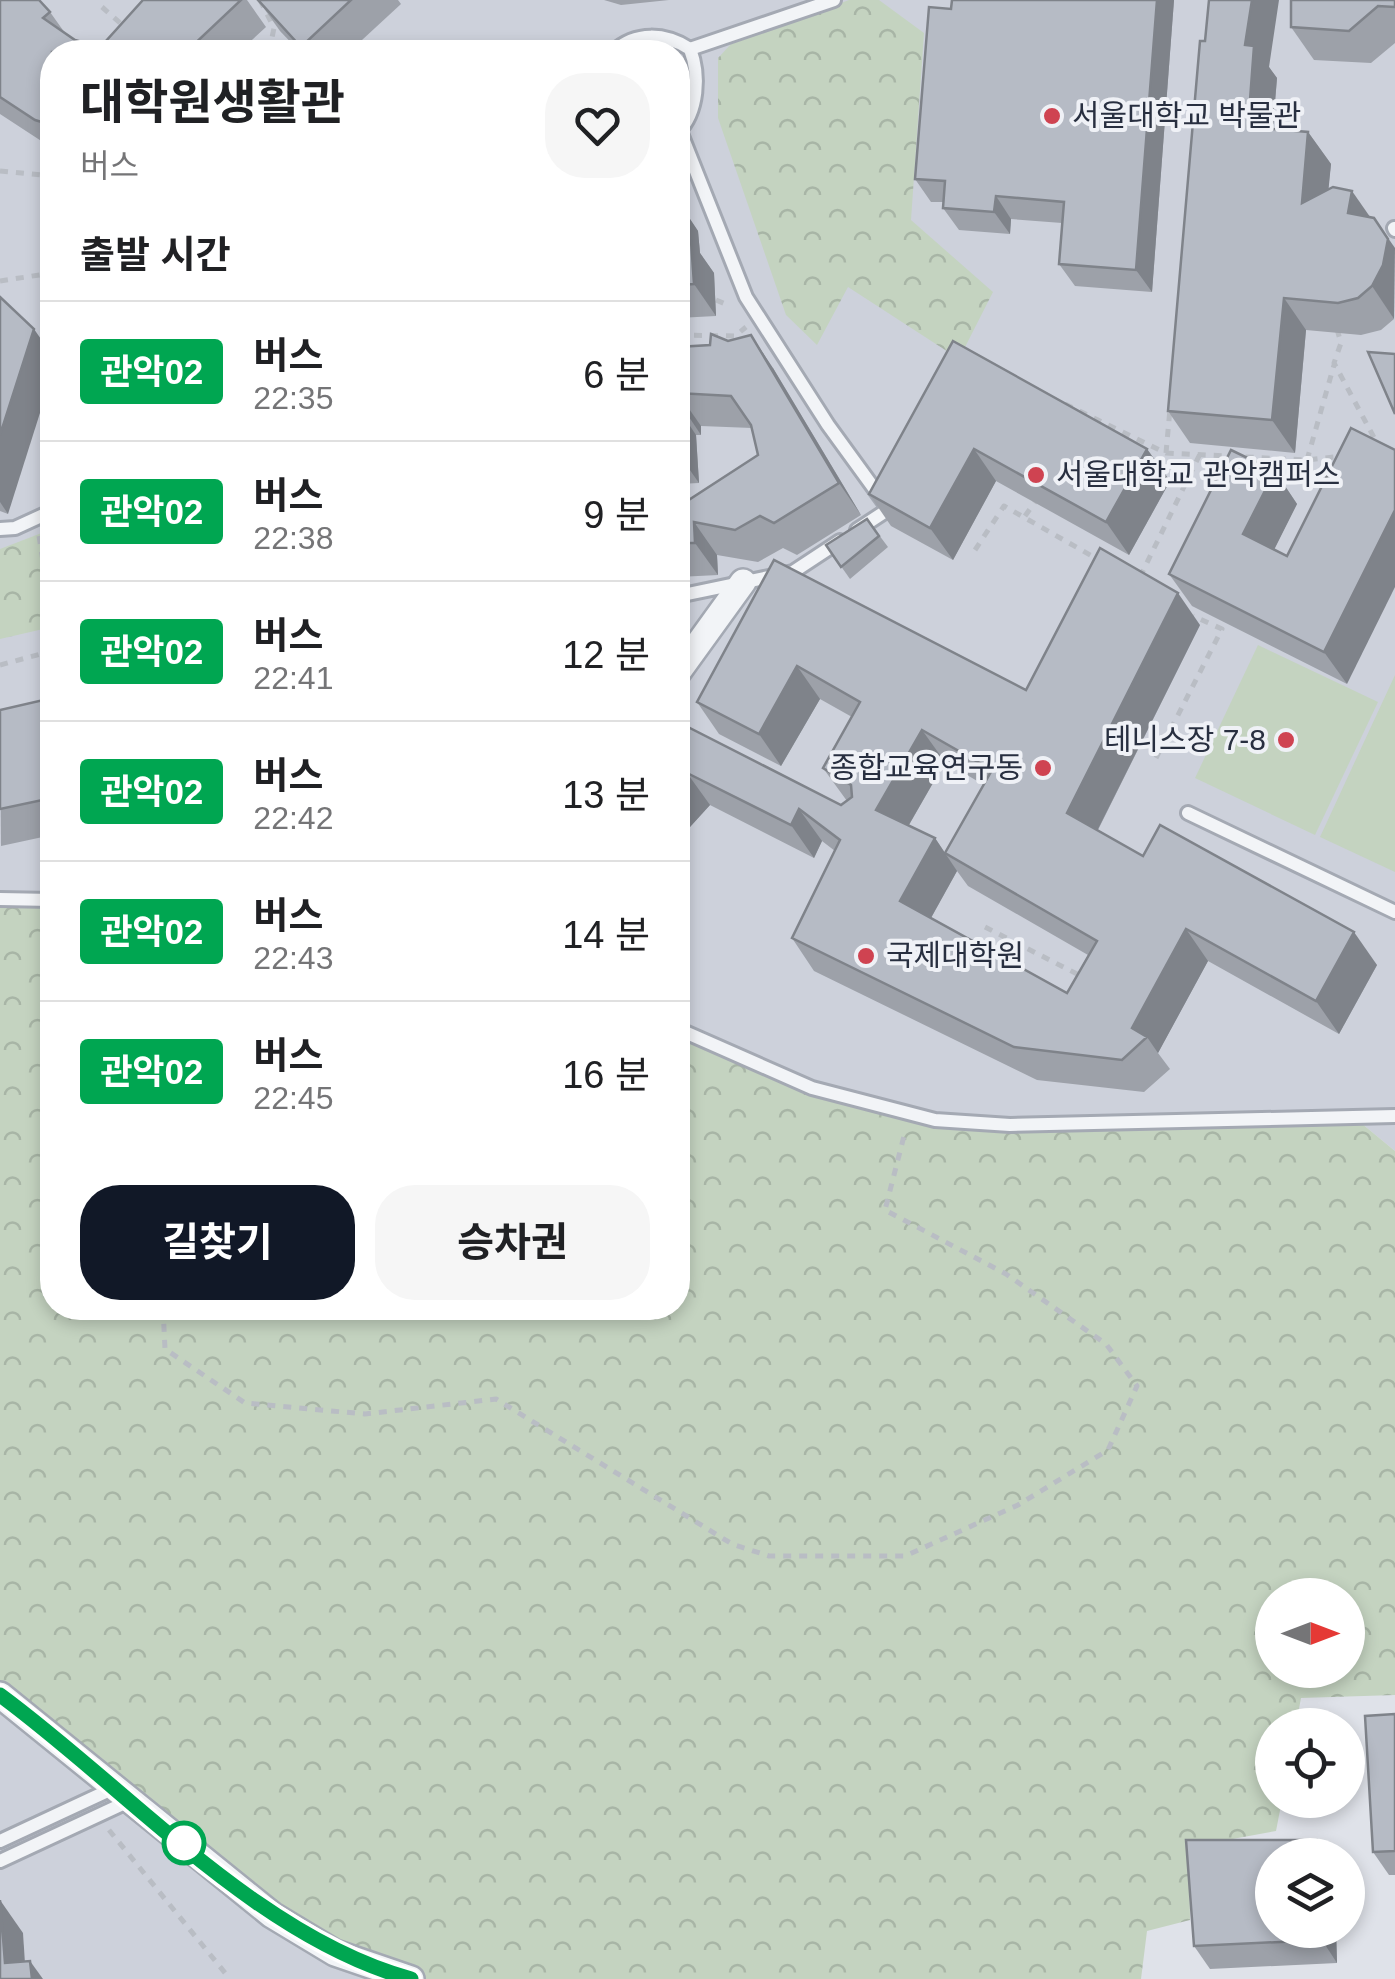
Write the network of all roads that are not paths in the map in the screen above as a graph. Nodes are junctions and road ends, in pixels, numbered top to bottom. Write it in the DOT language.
graph roads {
  1 [pos="834,0"];
  2 [pos="638,40"];
  3 [pos="671,40"];
  4 [pos="690,49"];
  5 [pos="690,109"];
  6 [pos="690,158"];
  7 [pos="40,517"];
  8 [pos="0,529"];
  9 [pos="742,582"];
  10 [pos="690,593"];
  11 [pos="690,655"];
  12 [pos="1188,813"];
  13 [pos="0,899"];
  14 [pos="40,900"];
  15 [pos="1395,912"];
  16 [pos="690,1035"];
  17 [pos="1395,1116"];
  18 [pos="2,1697"];
  19 [pos="92,1767"];
  20 [pos="124,1794"];
  21 [pos="0,1840"];
  22 [pos="0,1861"];
  23 [pos="272,1916"];
  24 [pos="411,1979"];
  1 -- 4 [label="lane"];
  2 -- 3 [label="lane"];
  4 -- 5 [label="lane"];
  6 -- 9 [label="lane"];
  7 -- 8 [label="lane"];
  9 -- 10 [label="lane"];
  9 -- 11 [label="street"];
  12 -- 15 [label="lane"];
  13 -- 14 [label="lane"];
  16 -- 17 [label="lane"];
  18 -- 19 [label="street"];
  19 -- 20 [label="lane"];
  20 -- 21 [label="lane"];
  20 -- 22 [label="lane"];
  20 -- 23 [label="street"];
  23 -- 24 [label="lane"];
}
